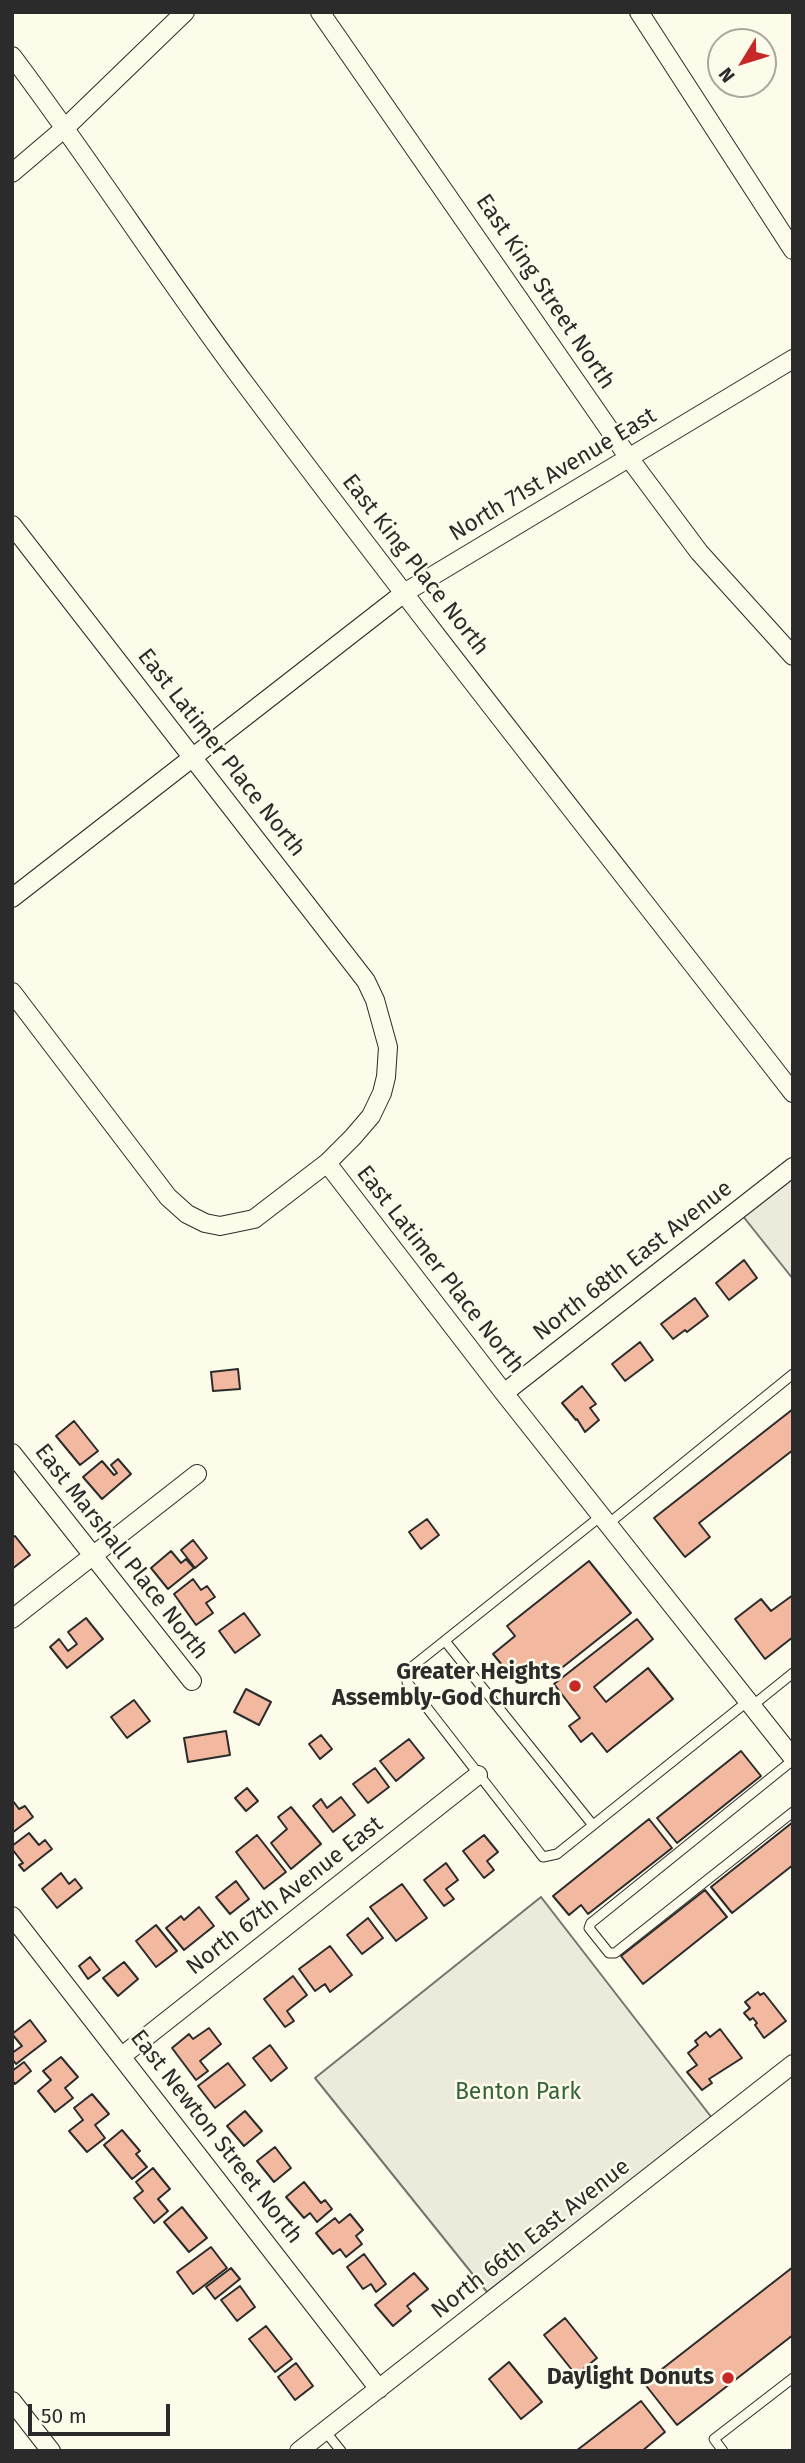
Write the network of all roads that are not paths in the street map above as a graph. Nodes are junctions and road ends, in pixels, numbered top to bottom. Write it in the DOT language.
graph roads {
  1 [pos="185,12"];
  2 [pos="320,12"];
  3 [pos="639,12"];
  4 [pos="12,56"];
  5 [pos="66,127"];
  6 [pos="12,173"];
  7 [pos="793,250"];
  8 [pos="793,359"];
  9 [pos="629,458"];
  10 [pos="12,525"];
  11 [pos="404,593"];
  12 [pos="793,656"];
  13 [pos="194,757"];
  14 [pos="12,898"];
  15 [pos="12,992"];
  16 [pos="793,1093"];
  17 [pos="327,1163"];
  18 [pos="793,1167"];
  19 [pos="793,1374"];
  20 [pos="504,1393"];
  21 [pos="12,1453"];
  22 [pos="197,1474"];
  23 [pos="605,1520"];
  24 [pos="93,1556"];
  25 [pos="12,1619"];
  26 [pos="445,1641"];
  27 [pos="793,1673"];
  28 [pos="192,1681"];
  29 [pos="750,1703"];
  30 [pos="793,1759"];
  31 [pos="478,1775"];
  32 [pos="793,1812"];
  33 [pos="592,1824"];
  34 [pos="12,1916"];
  35 [pos="122,2056"];
  36 [pos="793,2064"];
  37 [pos="793,2378"];
  38 [pos="379,2389"];
  39 [pos="12,2401"];
  40 [pos="324,2431"];
  41 [pos="51,2451"];
  42 [pos="299,2451"];
  43 [pos="341,2451"];
  44 [pos="723,2451"];
  1 -- 5 [label="street"];
  2 -- 9 [label="street, East King Street North"];
  3 -- 7 [label="street"];
  4 -- 5 [label="street, East King Place North"];
  5 -- 6 [label="street"];
  5 -- 11 [label="street, East King Place North"];
  8 -- 9 [label="street, North 71st Avenue East"];
  9 -- 11 [label="street, North 71st Avenue East"];
  9 -- 12 [label="street, East King Street North"];
  10 -- 13 [label="street, East Latimer Place North"];
  11 -- 13 [label="street, North 71st Avenue East"];
  11 -- 16 [label="street, East King Place North"];
  13 -- 14 [label="street, North 71st Avenue East"];
  13 -- 17 [label="street, East Latimer Place North"];
  15 -- 17 [label="street"];
  17 -- 20 [label="street, East Latimer Place North"];
  18 -- 20 [label="street, North 68th East Avenue"];
  19 -- 23 [label="lane"];
  20 -- 23 [label="street, East Latimer Place North"];
  21 -- 24 [label="street, East Marshall Place North"];
  22 -- 24 [label="street"];
  23 -- 26 [label="lane"];
  23 -- 29 [label="street, East Latimer Place North"];
  24 -- 25 [label="street"];
  24 -- 28 [label="street, East Marshall Place North"];
  26 -- 31 [label="lane"];
  26 -- 33 [label="lane"];
  27 -- 29 [label="lane"];
  29 -- 30 [label="street, East Latimer Place North"];
  29 -- 33 [label="lane"];
  30 -- 32 [label="lane"];
  31 -- 33 [label="lane"];
  31 -- 35 [label="street, North 67th Avenue East"];
  34 -- 35 [label="street, East Newton Street North"];
  35 -- 38 [label="street, East Newton Street North"];
  36 -- 38 [label="street, North 66th East Avenue"];
  37 -- 44 [label="lane"];
  38 -- 40 [label="street, North 66th East Avenue"];
  39 -- 41 [label="street"];
  40 -- 42 [label="street, North 66th East Avenue"];
  40 -- 43 [label="lane"];
}
